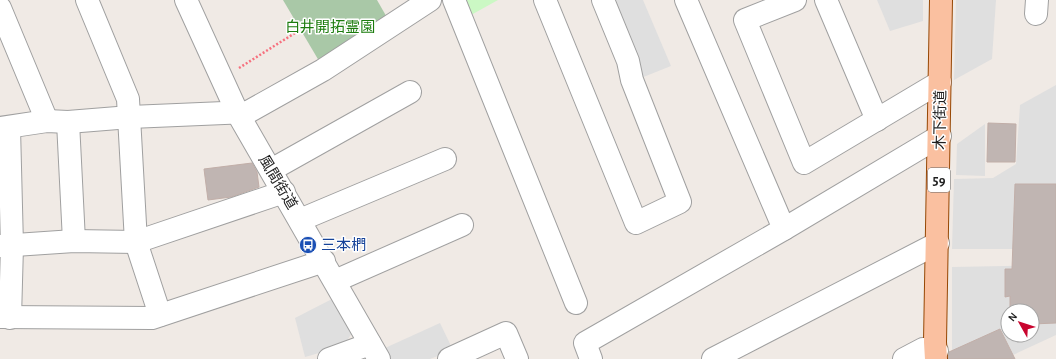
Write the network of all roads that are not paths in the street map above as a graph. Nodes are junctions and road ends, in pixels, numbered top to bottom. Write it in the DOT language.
graph roads {
  1 [pos="87,0"];
  2 [pos="454,0"];
  3 [pos="545,0"];
  4 [pos="603,0"];
  5 [pos="686,0"];
  6 [pos="795,0"];
  7 [pos="826,0"];
  8 [pos="941,0"];
  9 [pos="188,1"];
  10 [pos="422,2"];
  11 [pos="0,8"];
  12 [pos="940,82"];
  13 [pos="410,92"];
  14 [pos="238,114"];
  15 [pos="130,117"];
  16 [pos="877,120"];
  17 [pos="58,122"];
  18 [pos="4,128"];
  19 [pos="940,136"];
  20 [pos="445,159"];
  21 [pos="271,170"];
  22 [pos="284,192"];
  23 [pos="300,220"];
  24 [pos="462,225"];
  25 [pos="784,229"];
  26 [pos="74,241"];
  27 [pos="136,242"];
  28 [pos="938,243"];
  29 [pos="6,246"];
  30 [pos="324,261"];
  31 [pos="335,281"];
  32 [pos="576,302"];
  33 [pos="160,315"];
  34 [pos="5,317"];
  35 [pos="375,351"];
  36 [pos="937,355"];
  37 [pos="329,359"];
  38 [pos="449,359"];
  39 [pos="517,359"];
  40 [pos="591,359"];
  41 [pos="713,359"];
  42 [pos="904,359"];
  1 -- 15 [label="street"];
  2 -- 32 [label="street"];
  3 -- 4 [label="street"];
  5 -- 25 [label="street"];
  6 -- 16 [label="street"];
  7 -- 16 [label="street"];
  8 -- 12 [label="main road, 木下街道 / 59"];
  9 -- 14 [label="street, 風間街道"];
  10 -- 14 [label="street"];
  11 -- 17 [label="street"];
  12 -- 16 [label="street"];
  12 -- 19 [label="main road, 木下街道 / 59"];
  13 -- 21 [label="street"];
  14 -- 15 [label="street"];
  14 -- 21 [label="street, 風間街道"];
  15 -- 17 [label="street"];
  15 -- 27 [label="street"];
  17 -- 18 [label="street"];
  17 -- 26 [label="street"];
  18 -- 29 [label="street"];
  19 -- 25 [label="street"];
  19 -- 28 [label="main road, 木下街道 / 59"];
  20 -- 23 [label="street"];
  21 -- 22 [label="street, 風間街道"];
  22 -- 23 [label="street, 風間街道"];
  22 -- 27 [label="street"];
  23 -- 30 [label="street, 風間街道"];
  24 -- 31 [label="street"];
  25 -- 40 [label="street"];
  26 -- 27 [label="street"];
  26 -- 29 [label="street"];
  27 -- 33 [label="street"];
  28 -- 36 [label="main road, 木下街道 / 59"];
  28 -- 41 [label="street"];
  29 -- 34 [label="street"];
  30 -- 31 [label="street, 風間街道"];
  30 -- 33 [label="street"];
  31 -- 35 [label="street, 風間街道"];
  33 -- 34 [label="street"];
  35 -- 37 [label="street"];
  36 -- 42 [label="street"];
  38 -- 39 [label="street"];
}
